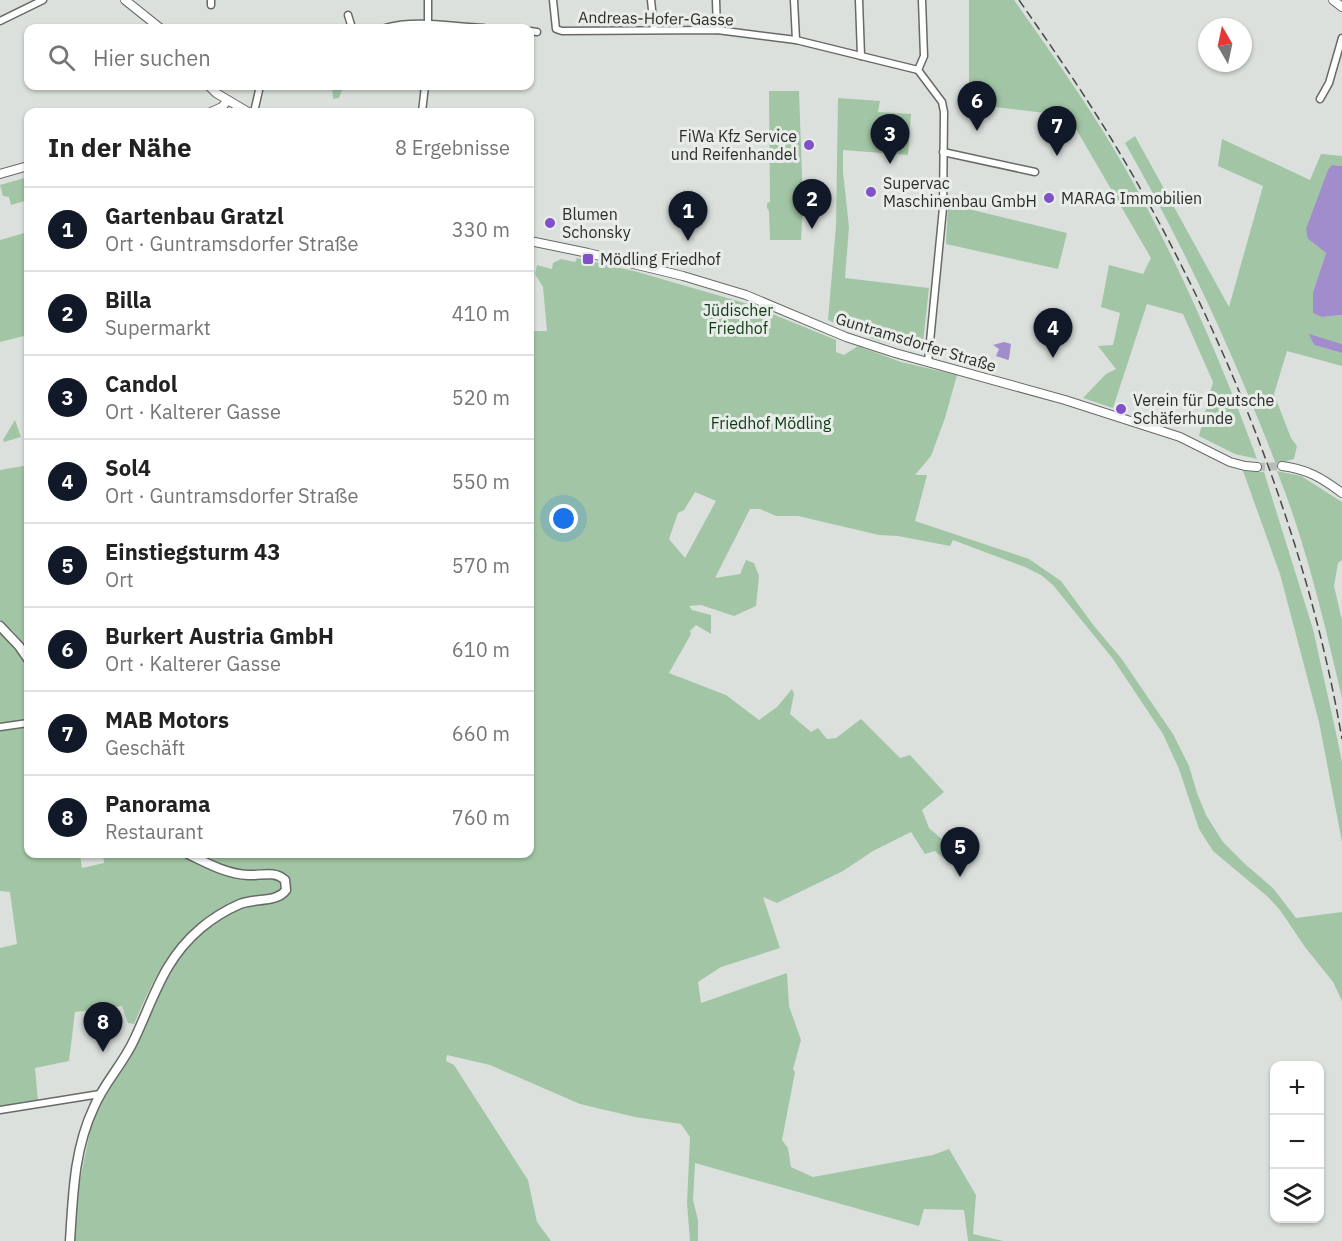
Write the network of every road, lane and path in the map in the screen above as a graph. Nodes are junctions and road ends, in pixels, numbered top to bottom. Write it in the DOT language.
graph roads {
  1 [pos="43,0"];
  2 [pos="125,0"];
  3 [pos="428,0"];
  4 [pos="553,0"];
  5 [pos="651,0"];
  6 [pos="716,0"];
  7 [pos="795,0"];
  8 [pos="859,0"];
  9 [pos="922,0"];
  10 [pos="1333,0"];
  11 [pos="1342,8"];
  12 [pos="348,15"];
  13 [pos="0,21"];
  14 [pos="155,24"];
  15 [pos="351,24"];
  16 [pos="428,24"];
  17 [pos="654,29"];
  18 [pos="717,30"];
  19 [pos="1342,38"];
  20 [pos="796,40"];
  21 [pos="861,56"];
  22 [pos="918,70"];
  23 [pos="214,90"];
  24 [pos="259,90"];
  25 [pos="425,90"];
  26 [pos="1320,99"];
  27 [pos="227,101"];
  28 [pos="220,108"];
  29 [pos="240,108"];
  30 [pos="255,108"];
  31 [pos="422,108"];
  32 [pos="943,152"];
  33 [pos="24,167"];
  34 [pos="1035,172"];
  35 [pos="0,174"];
  36 [pos="534,242"];
  37 [pos="928,362"];
  38 [pos="1282,466"];
  39 [pos="1257,467"];
  40 [pos="1341,493"];
  41 [pos="0,626"];
  42 [pos="24,652"];
  43 [pos="24,724"];
  44 [pos="0,727"];
  45 [pos="196,858"];
  46 [pos="100,1094"];
  47 [pos="0,1110"];
  48 [pos="70,1241"];
  1 -- 13 [label="street"];
  2 -- 14 [label="street"];
  3 -- 16 [label="street"];
  4 -- 17 [label="street, Andreas-Hofer-Gasse"];
  5 -- 17 [label="street"];
  6 -- 18 [label="street"];
  7 -- 20 [label="street"];
  8 -- 21 [label="street"];
  9 -- 22 [label="street"];
  10 -- 11 [label="street"];
  12 -- 15 [label="street"];
  17 -- 18 [label="street, Andreas-Hofer-Gasse"];
  18 -- 20 [label="street, Andreas-Hofer-Gasse"];
  19 -- 26 [label="street"];
  20 -- 21 [label="street, Andreas-Hofer-Gasse"];
  21 -- 22 [label="street, Andreas-Hofer-Gasse"];
  22 -- 32 [label="street"];
  23 -- 27 [label="street"];
  24 -- 30 [label="street"];
  25 -- 31 [label="street"];
  27 -- 28 [label="street"];
  27 -- 29 [label="street"];
  32 -- 34 [label="street"];
  32 -- 37 [label="street"];
  33 -- 35 [label="street"];
  36 -- 37 [label="street, Guntramsdorfer Straße"];
  37 -- 39 [label="street, Guntramsdorfer Straße"];
  38 -- 40 [label="street"];
  41 -- 42 [label="main road"];
  43 -- 44 [label="street"];
  45 -- 46 [label="main road"];
  46 -- 47 [label="street"];
  46 -- 48 [label="main road"];
}
